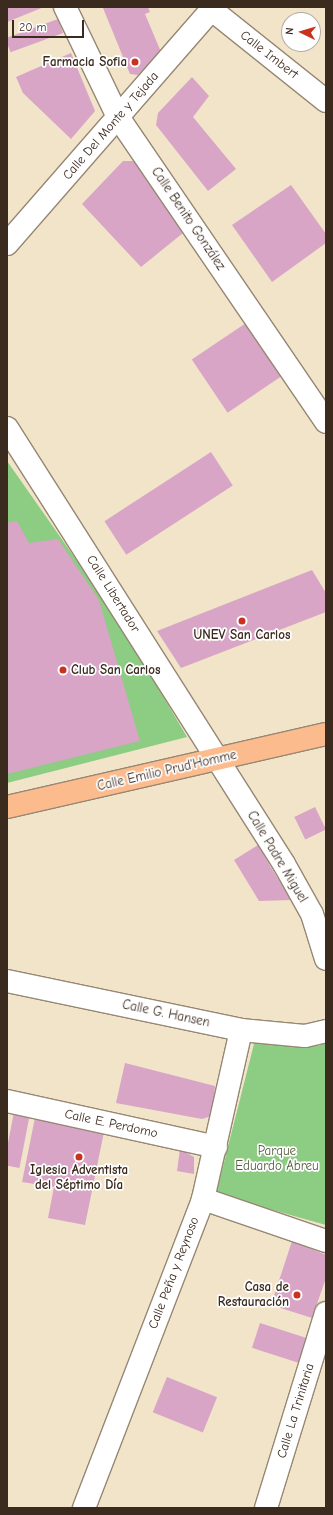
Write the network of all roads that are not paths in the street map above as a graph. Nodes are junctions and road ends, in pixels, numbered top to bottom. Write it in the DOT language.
graph roads {
  1 [pos="66,7"];
  2 [pos="213,8"];
  3 [pos="326,100"];
  4 [pos="118,117"];
  5 [pos="7,244"];
  6 [pos="326,422"];
  7 [pos="7,428"];
  8 [pos="326,734"];
  9 [pos="218,760"];
  10 [pos="7,807"];
  11 [pos="326,959"];
  12 [pos="7,981"];
  13 [pos="241,1030"];
  14 [pos="326,1031"];
  15 [pos="7,1101"];
  16 [pos="216,1147"];
  17 [pos="203,1199"];
  18 [pos="326,1241"];
  19 [pos="326,1313"];
  20 [pos="84,1508"];
  21 [pos="266,1508"];
  1 -- 4 [label="street, Calle Benito González"];
  2 -- 3 [label="street, Calle Imbert"];
  2 -- 4 [label="street, Calle Del Monte y Tejada"];
  4 -- 5 [label="street, Calle Del Monte y Tejada"];
  4 -- 6 [label="street, Calle Benito González"];
  7 -- 9 [label="street, Calle Libertador"];
  8 -- 9 [label="main road, Calle Emilio Prud'Homme"];
  9 -- 10 [label="main road, Calle Emilio Prud'Homme"];
  9 -- 11 [label="street, Calle Padre Miguel"];
  12 -- 13 [label="street, Calle G. Hansen"];
  13 -- 14 [label="street, Calle G. Hansen"];
  13 -- 16 [label="street, Calle Peña y Reynoso"];
  15 -- 16 [label="street, Calle E. Perdomo"];
  16 -- 17 [label="street, Calle Peña y Reynoso"];
  17 -- 18 [label="street"];
  17 -- 20 [label="street, Calle Peña y Reynoso"];
  19 -- 21 [label="street, Calle La Trinitaria"];
}
